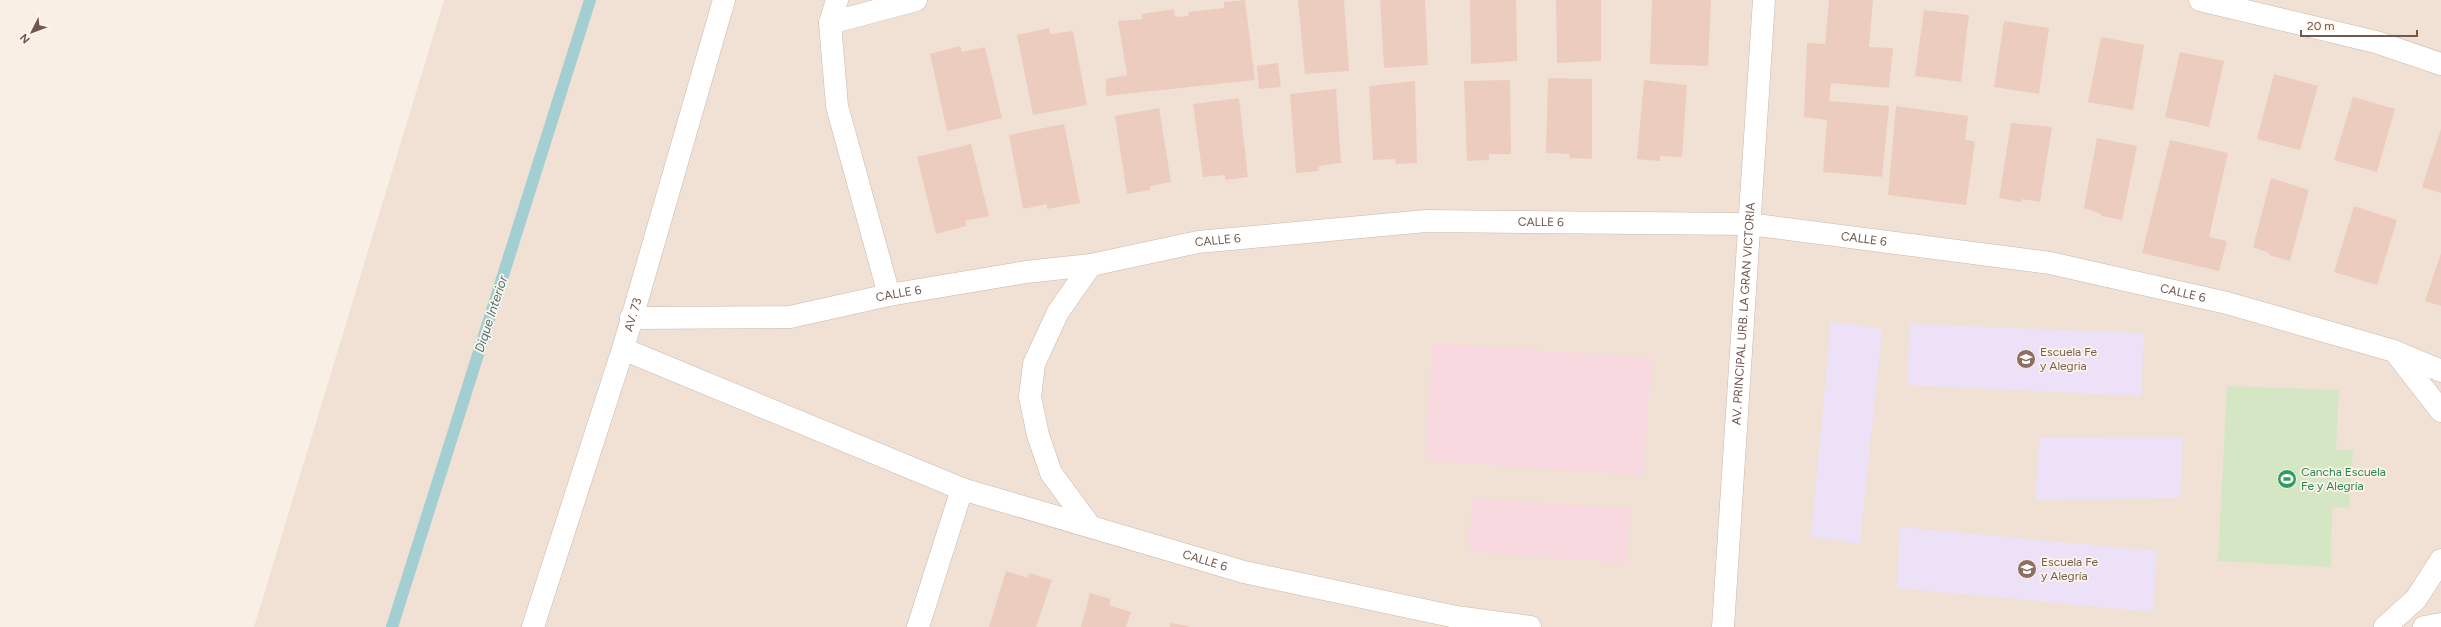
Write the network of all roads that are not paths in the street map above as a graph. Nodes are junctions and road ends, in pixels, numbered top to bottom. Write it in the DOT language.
graph roads {
  1 [pos="724,0"];
  2 [pos="836,0"];
  3 [pos="916,0"];
  4 [pos="1764,0"];
  5 [pos="2200,0"];
  6 [pos="830,23"];
  7 [pos="2441,64"];
  8 [pos="1749,224"];
  9 [pos="1091,265"];
  10 [pos="890,295"];
  11 [pos="631,318"];
  12 [pos="623,349"];
  13 [pos="2394,351"];
  14 [pos="2441,371"];
  15 [pos="2441,411"];
  16 [pos="962,489"];
  17 [pos="1090,526"];
  18 [pos="2441,560"];
  19 [pos="2441,624"];
  20 [pos="533,627"];
  21 [pos="918,627"];
  22 [pos="1530,627"];
  23 [pos="1723,627"];
  24 [pos="2385,627"];
  25 [pos="2424,627"];
  1 -- 11 [label="street, AV. 73"];
  2 -- 6 [label="street"];
  3 -- 6 [label="street"];
  4 -- 8 [label="street, AV. PRINCIPAL URB. LA GRAN VICTORIA"];
  5 -- 7 [label="street"];
  6 -- 10 [label="street"];
  8 -- 9 [label="street, CALLE 6"];
  8 -- 13 [label="street, CALLE 6"];
  8 -- 23 [label="street, AV. PRINCIPAL URB. LA GRAN VICTORIA"];
  9 -- 10 [label="street, CALLE 6"];
  9 -- 17 [label="street"];
  10 -- 11 [label="street, CALLE 6"];
  11 -- 12 [label="street, AV. 73"];
  12 -- 16 [label="street, CALLE 6"];
  12 -- 20 [label="street, AV. 73"];
  13 -- 14 [label="street, CALLE 6"];
  13 -- 15 [label="street"];
  16 -- 17 [label="street, CALLE 6"];
  16 -- 21 [label="street"];
  17 -- 22 [label="street, CALLE 6"];
  18 -- 24 [label="street"];
  19 -- 25 [label="street"];
}
